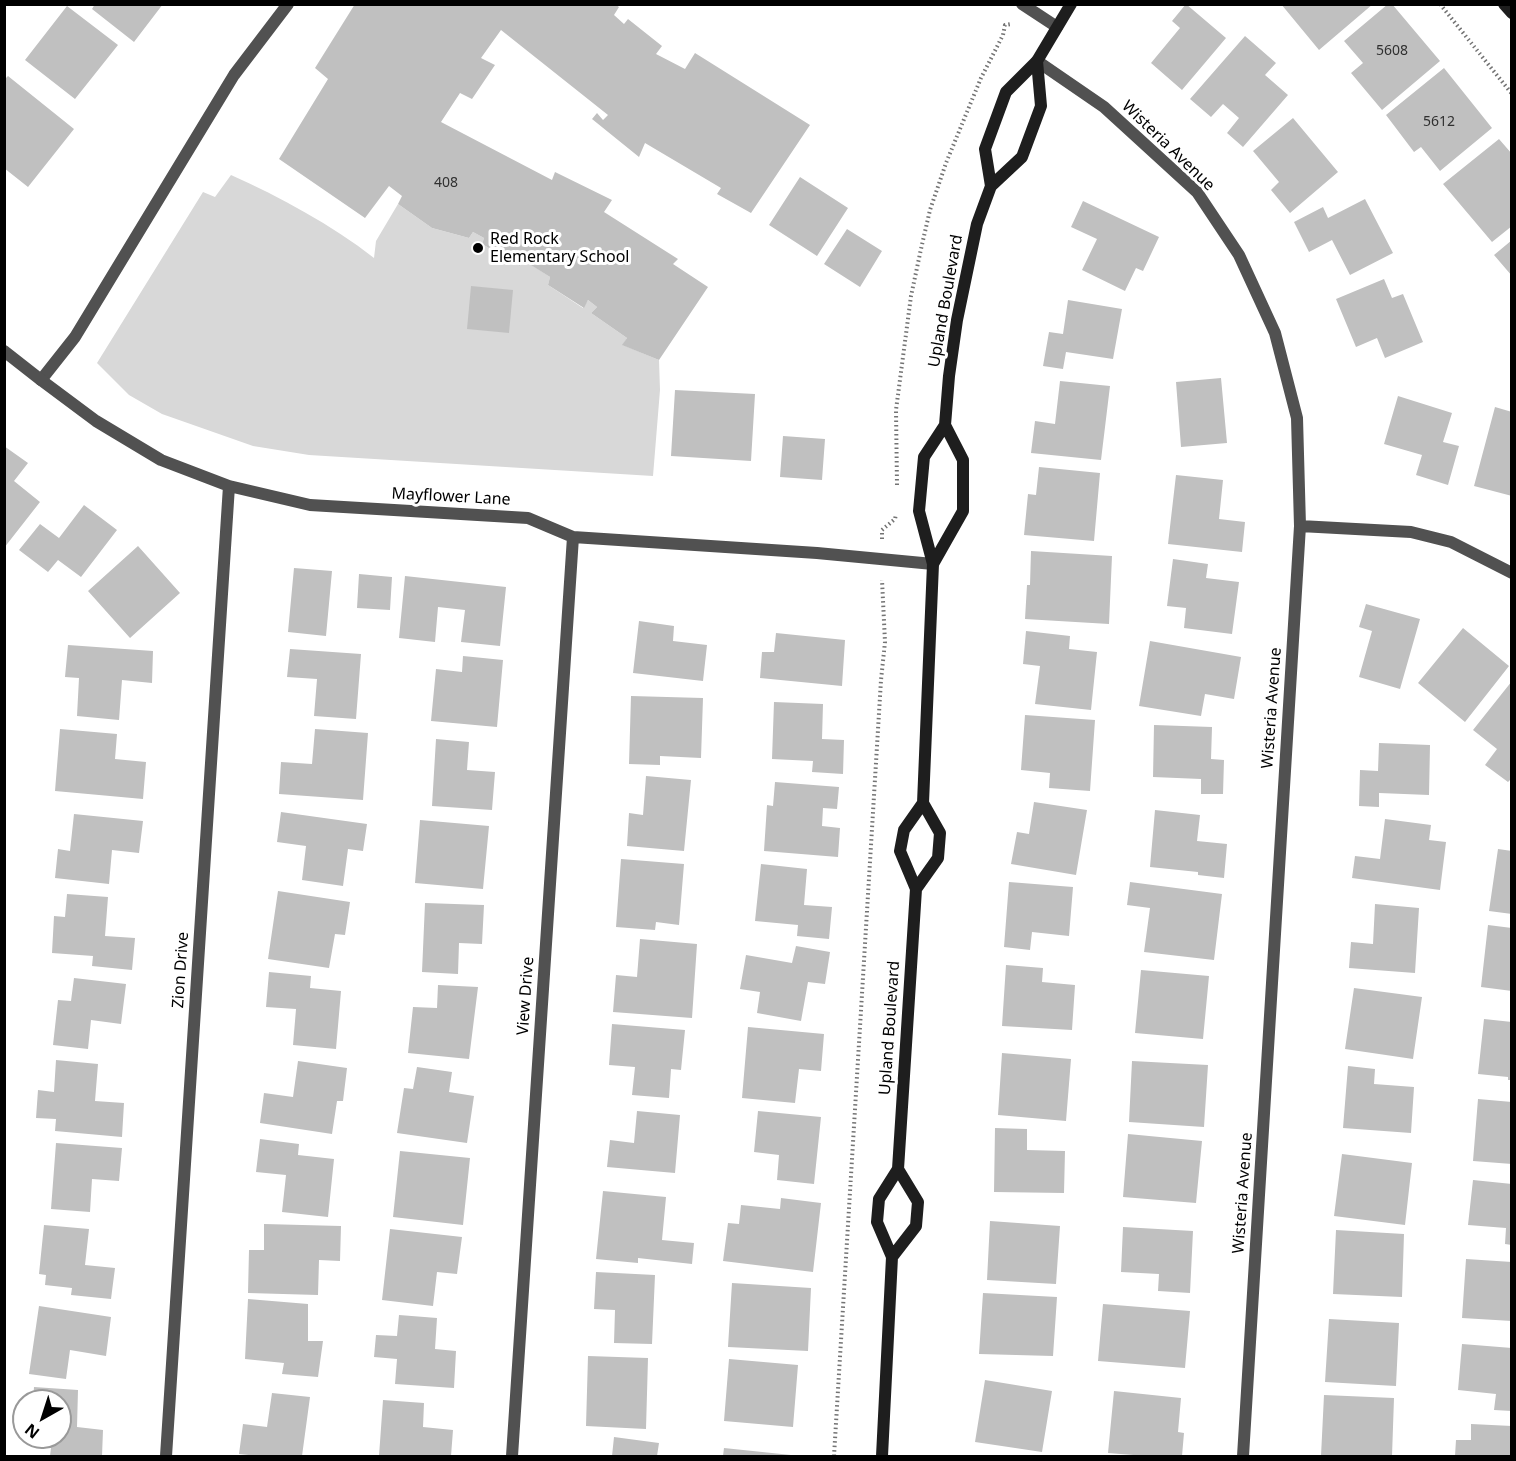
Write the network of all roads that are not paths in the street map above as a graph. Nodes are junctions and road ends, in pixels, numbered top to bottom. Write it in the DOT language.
graph roads {
  1 [pos="288,4"];
  2 [pos="1022,4"];
  3 [pos="1071,4"];
  4 [pos="1504,4"];
  5 [pos="1512,13"];
  6 [pos="1057,27"];
  7 [pos="1037,61"];
  8 [pos="991,186"];
  9 [pos="4,351"];
  10 [pos="41,380"];
  11 [pos="945,425"];
  12 [pos="229,486"];
  13 [pos="1300,526"];
  14 [pos="573,537"];
  15 [pos="933,564"];
  16 [pos="1512,573"];
  17 [pos="923,803"];
  18 [pos="916,890"];
  19 [pos="897,1169"];
  20 [pos="892,1257"];
  21 [pos="166,1456"];
  22 [pos="512,1456"];
  23 [pos="882,1456"];
  24 [pos="1243,1456"];
  1 -- 10 [label="street"];
  2 -- 6 [label="street"];
  3 -- 6 [label="street, Upland Boulevard"];
  4 -- 5 [label="street"];
  6 -- 7 [label="street, Upland Boulevard"];
  7 -- 8 [label="street, Upland Boulevard"];
  7 -- 8 [label="street, Upland Boulevard"];
  7 -- 13 [label="street, Wisteria Avenue"];
  8 -- 11 [label="street, Upland Boulevard"];
  9 -- 10 [label="street, Mayflower Lane"];
  10 -- 12 [label="street, Mayflower Lane"];
  11 -- 15 [label="street, Upland Boulevard"];
  11 -- 15 [label="street, Upland Boulevard"];
  12 -- 14 [label="street, Mayflower Lane"];
  12 -- 21 [label="street, Zion Drive"];
  13 -- 16 [label="street"];
  13 -- 24 [label="street, Wisteria Avenue"];
  14 -- 15 [label="street, Mayflower Lane"];
  14 -- 22 [label="street, View Drive"];
  15 -- 17 [label="street, Upland Boulevard"];
  17 -- 18 [label="street, Upland Boulevard"];
  17 -- 18 [label="street"];
  18 -- 19 [label="street, Upland Boulevard"];
  19 -- 20 [label="street, Upland Boulevard"];
  19 -- 20 [label="street"];
  20 -- 23 [label="street, Upland Boulevard"];
}
